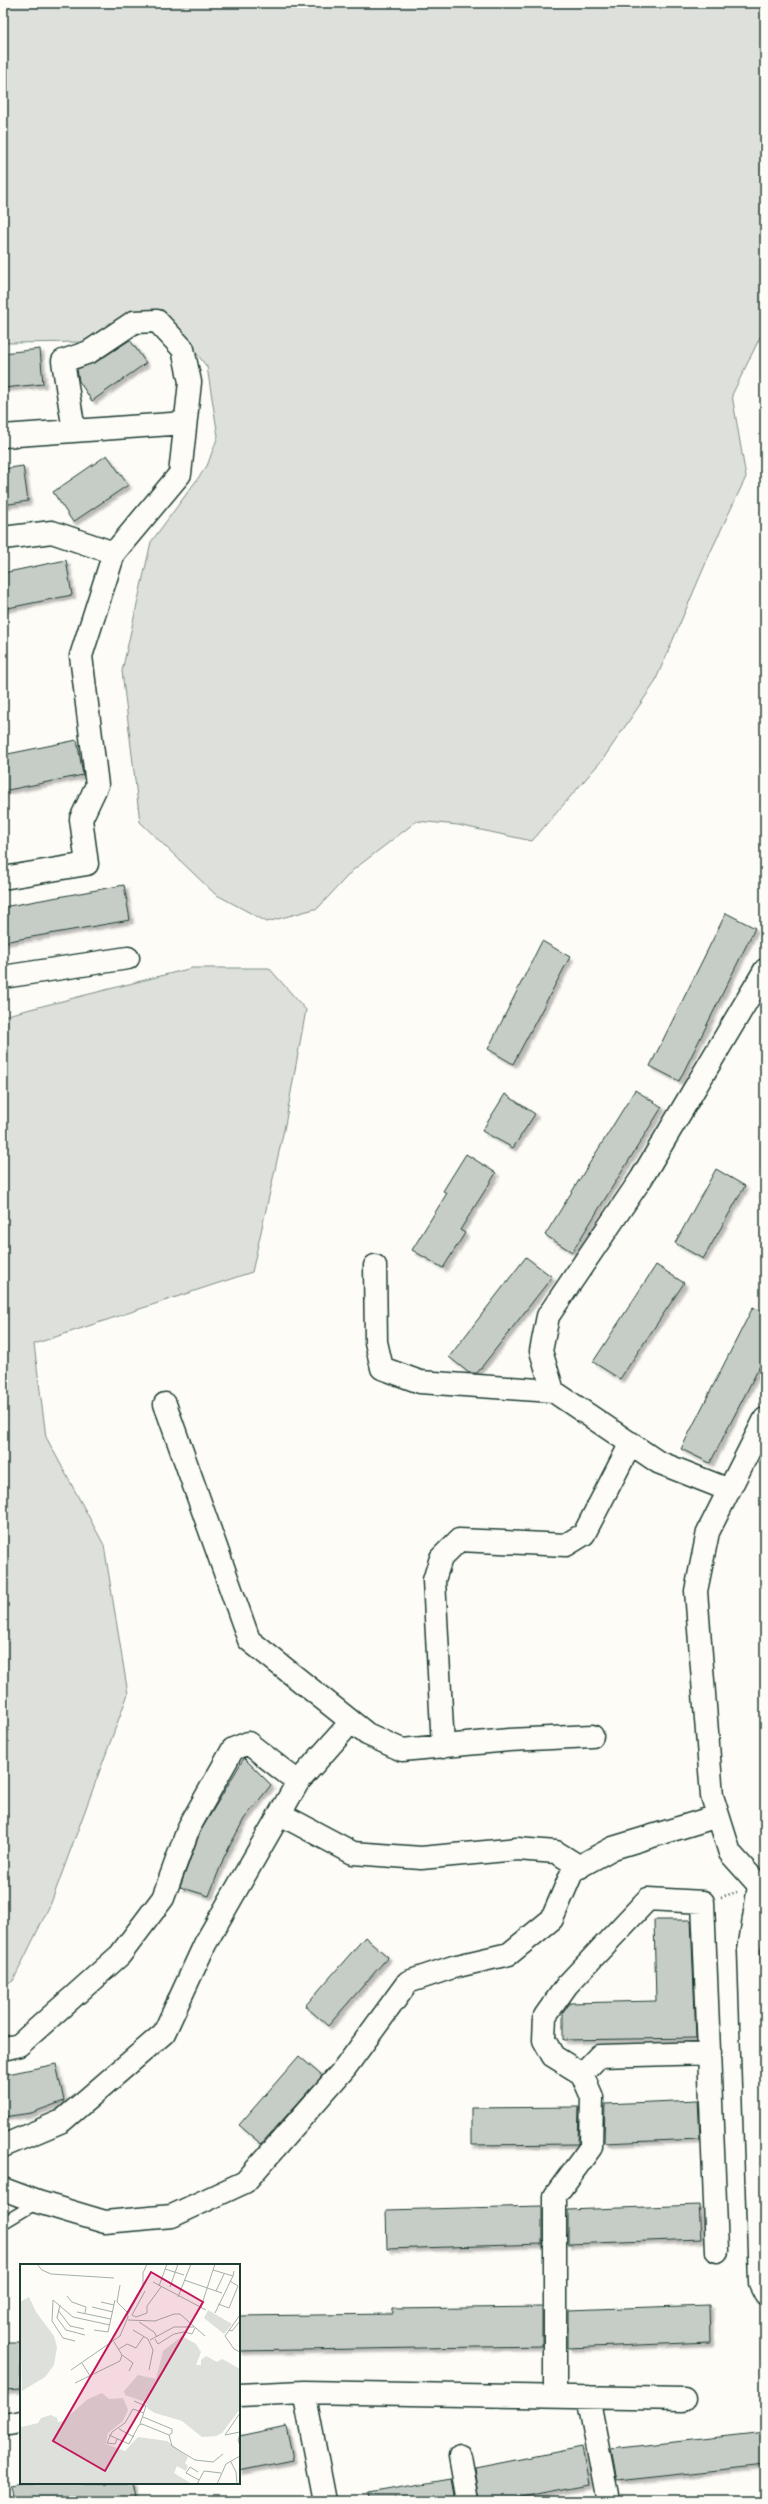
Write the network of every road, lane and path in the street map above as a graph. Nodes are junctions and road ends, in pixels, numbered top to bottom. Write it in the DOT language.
graph roads {
  1 [pos="185,423"];
  2 [pos="74,431"];
  3 [pos="3,436"];
  4 [pos="3,538"];
  5 [pos="114,553"];
  6 [pos="3,878"];
  7 [pos="128,958"];
  8 [pos="765,970"];
  9 [pos="3,977"];
  10 [pos="375,1266"];
  11 [pos="553,1391"];
  12 [pos="165,1404"];
  13 [pos="765,1419"];
  14 [pos="631,1443"];
  15 [pos="729,1490"];
  16 [pos="343,1731"];
  17 [pos="592,1736"];
  18 [pos="443,1746"];
  19 [pos="298,1782"];
  20 [pos="280,1814"];
  21 [pos="718,1816"];
  22 [pos="580,1866"];
  23 [pos="762,1889"];
  24 [pos="703,1902"];
  25 [pos="3,2049"];
  26 [pos="710,2053"];
  27 [pos="582,2074"];
  28 [pos="760,2124"];
  29 [pos="3,2146"];
  30 [pos="3,2189"];
  31 [pos="38,2202"];
  32 [pos="3,2223"];
  33 [pos="717,2251"];
  34 [pos="765,2293"];
  35 [pos="304,2392"];
  36 [pos="240,2395"];
  37 [pos="555,2396"];
  38 [pos="588,2397"];
  39 [pos="684,2399"];
  40 [pos="20,2422"];
  41 [pos="3,2425"];
  42 [pos="460,2456"];
  43 [pos="325,2501"];
  44 [pos="468,2501"];
  45 [pos="608,2501"];
  1 -- 2 [label="street"];
  1 -- 2 [label="street"];
  1 -- 5 [label="street"];
  2 -- 3 [label="street"];
  4 -- 5 [label="street"];
  5 -- 6 [label="street"];
  7 -- 9 [label="street"];
  8 -- 11 [label="street"];
  10 -- 11 [label="street"];
  11 -- 14 [label="street"];
  12 -- 18 [label="street"];
  13 -- 15 [label="street"];
  14 -- 15 [label="street"];
  14 -- 18 [label="street"];
  15 -- 21 [label="street"];
  16 -- 19 [label="street"];
  17 -- 18 [label="street"];
  19 -- 20 [label="street"];
  19 -- 25 [label="street"];
  20 -- 22 [label="street"];
  20 -- 29 [label="street"];
  21 -- 22 [label="street"];
  21 -- 23 [label="street"];
  22 -- 31 [label="street"];
  23 -- 24 [label="path"];
  23 -- 28 [label="street"];
  24 -- 26 [label="street"];
  24 -- 27 [label="street"];
  26 -- 27 [label="street"];
  26 -- 33 [label="street"];
  27 -- 37 [label="street"];
  28 -- 34 [label="street"];
  30 -- 31 [label="street"];
  31 -- 32 [label="lane"];
  35 -- 36 [label="street"];
  35 -- 37 [label="street"];
  35 -- 43 [label="street"];
  37 -- 38 [label="street"];
  38 -- 39 [label="street"];
  38 -- 45 [label="street"];
  40 -- 41 [label="street"];
  42 -- 44 [label="street"];
}
